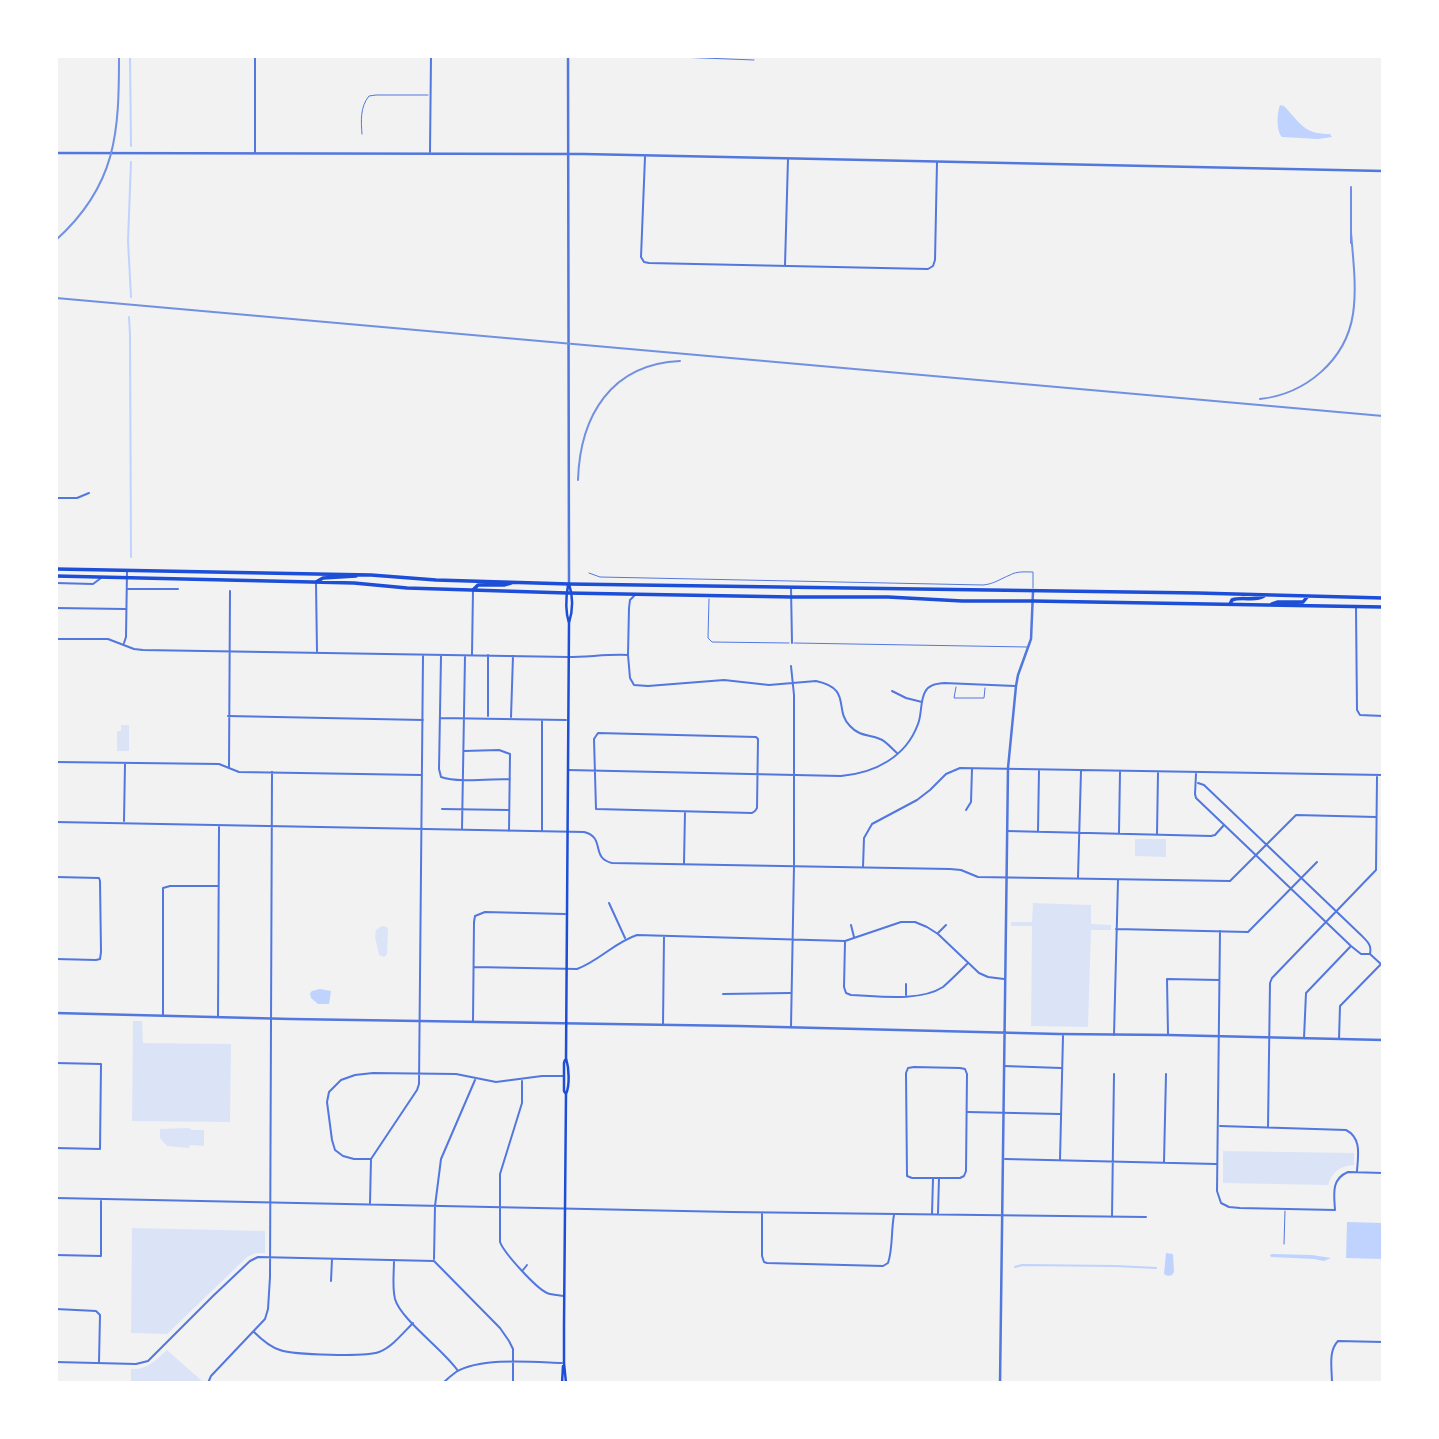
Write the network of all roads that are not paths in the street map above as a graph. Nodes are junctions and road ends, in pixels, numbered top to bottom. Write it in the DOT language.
graph roads {
  1 [pos="255,56"];
  2 [pos="431,56"];
  3 [pos="568,56"];
  4 [pos="652,56"];
  5 [pos="754,60"];
  6 [pos="430,95"];
  7 [pos="362,134"];
  8 [pos="430,152"];
  9 [pos="56,153"];
  10 [pos="256,153"];
  11 [pos="569,153"];
  12 [pos="645,156"];
  13 [pos="788,158"];
  14 [pos="937,162"];
  15 [pos="1383,171"];
  16 [pos="785,266"];
  17 [pos="89,493"];
  18 [pos="56,498"];
  19 [pos="56,569"];
  20 [pos="127,570"];
  21 [pos="589,573"];
  22 [pos="361,575"];
  23 [pos="56,576"];
  24 [pos="102,576"];
  25 [pos="127,577"];
  26 [pos="316,582"];
  27 [pos="515,582"];
  28 [pos="56,583"];
  29 [pos="569,584"];
  30 [pos="791,587"];
  31 [pos="127,589"];
  32 [pos="178,589"];
  33 [pos="473,590"];
  34 [pos="1033,590"];
  35 [pos="230,591"];
  36 [pos="566,593"];
  37 [pos="572,593"];
  38 [pos="637,594"];
  39 [pos="1266,595"];
  40 [pos="710,596"];
  41 [pos="1308,596"];
  42 [pos="792,597"];
  43 [pos="1383,598"];
  44 [pos="1033,601"];
  45 [pos="1230,605"];
  46 [pos="1270,605"];
  47 [pos="1356,607"];
  48 [pos="1383,607"];
  49 [pos="56,608"];
  50 [pos="127,609"];
  51 [pos="569,623"];
  52 [pos="56,639"];
  53 [pos="792,643"];
  54 [pos="124,644"];
  55 [pos="1029,647"];
  56 [pos="229,651"];
  57 [pos="317,653"];
  58 [pos="628,654"];
  59 [pos="423,655"];
  60 [pos="441,655"];
  61 [pos="465,655"];
  62 [pos="472,655"];
  63 [pos="488,656"];
  64 [pos="513,656"];
  65 [pos="568,657"];
  66 [pos="791,666"];
  67 [pos="792,683"];
  68 [pos="956,684"];
  69 [pos="985,685"];
  70 [pos="1016,686"];
  71 [pos="892,691"];
  72 [pos="923,702"];
  73 [pos="228,716"];
  74 [pos="1383,716"];
  75 [pos="488,717"];
  76 [pos="440,718"];
  77 [pos="463,718"];
  78 [pos="511,718"];
  79 [pos="542,719"];
  80 [pos="423,720"];
  81 [pos="567,720"];
  82 [pos="463,751"];
  83 [pos="897,754"];
  84 [pos="56,762"];
  85 [pos="125,763"];
  86 [pos="229,768"];
  87 [pos="972,768"];
  88 [pos="1007,768"];
  89 [pos="1039,769"];
  90 [pos="567,770"];
  91 [pos="1081,770"];
  92 [pos="594,771"];
  93 [pos="1120,771"];
  94 [pos="272,772"];
  95 [pos="1158,772"];
  96 [pos="1196,772"];
  97 [pos="421,775"];
  98 [pos="757,775"];
  99 [pos="794,775"];
  100 [pos="1377,775"];
  101 [pos="1383,775"];
  102 [pos="463,779"];
  103 [pos="510,779"];
  104 [pos="1197,783"];
  105 [pos="442,809"];
  106 [pos="462,809"];
  107 [pos="509,810"];
  108 [pos="966,810"];
  109 [pos="685,811"];
  110 [pos="1376,817"];
  111 [pos="56,822"];
  112 [pos="124,824"];
  113 [pos="1224,825"];
  114 [pos="219,826"];
  115 [pos="272,827"];
  116 [pos="421,830"];
  117 [pos="462,830"];
  118 [pos="509,831"];
  119 [pos="542,831"];
  120 [pos="1006,831"];
  121 [pos="568,832"];
  122 [pos="1038,832"];
  123 [pos="1079,833"];
  124 [pos="1119,834"];
  125 [pos="1157,834"];
  126 [pos="1267,845"];
  127 [pos="1257,856"];
  128 [pos="1317,862"];
  129 [pos="684,864"];
  130 [pos="794,866"];
  131 [pos="863,868"];
  132 [pos="56,877"];
  133 [pos="1006,877"];
  134 [pos="1078,878"];
  135 [pos="1301,878"];
  136 [pos="1118,879"];
  137 [pos="219,886"];
  138 [pos="1291,888"];
  139 [pos="609,903"];
  140 [pos="1337,912"];
  141 [pos="566,914"];
  142 [pos="1326,922"];
  143 [pos="852,925"];
  144 [pos="946,925"];
  145 [pos="1116,929"];
  146 [pos="1220,931"];
  147 [pos="938,934"];
  148 [pos="664,936"];
  149 [pos="855,938"];
  150 [pos="625,939"];
  151 [pos="793,939"];
  152 [pos="845,941"];
  153 [pos="1351,946"];
  154 [pos="1370,954"];
  155 [pos="56,959"];
  156 [pos="968,964"];
  157 [pos="1382,964"];
  158 [pos="474,967"];
  159 [pos="566,969"];
  160 [pos="1005,979"];
  161 [pos="1220,980"];
  162 [pos="906,984"];
  163 [pos="792,993"];
  164 [pos="723,994"];
  165 [pos="906,996"];
  166 [pos="56,1013"];
  167 [pos="163,1016"];
  168 [pos="218,1017"];
  169 [pos="272,1018"];
  170 [pos="420,1020"];
  171 [pos="474,1021"];
  172 [pos="565,1023"];
  173 [pos="663,1026"];
  174 [pos="791,1027"];
  175 [pos="1005,1032"];
  176 [pos="1063,1035"];
  177 [pos="1114,1035"];
  178 [pos="1168,1035"];
  179 [pos="1220,1037"];
  180 [pos="1269,1038"];
  181 [pos="1304,1038"];
  182 [pos="1339,1040"];
  183 [pos="1383,1041"];
  184 [pos="566,1058"];
  185 [pos="56,1063"];
  186 [pos="1004,1066"];
  187 [pos="1062,1068"];
  188 [pos="420,1073"];
  189 [pos="1114,1074"];
  190 [pos="1166,1074"];
  191 [pos="564,1076"];
  192 [pos="476,1079"];
  193 [pos="522,1080"];
  194 [pos="566,1094"];
  195 [pos="967,1112"];
  196 [pos="1004,1112"];
  197 [pos="1061,1115"];
  198 [pos="1218,1126"];
  199 [pos="1268,1127"];
  200 [pos="56,1148"];
  201 [pos="371,1159"];
  202 [pos="1003,1159"];
  203 [pos="1060,1161"];
  204 [pos="1112,1162"];
  205 [pos="1164,1163"];
  206 [pos="1217,1164"];
  207 [pos="1357,1172"];
  208 [pos="1383,1172"];
  209 [pos="933,1178"];
  210 [pos="939,1178"];
  211 [pos="56,1198"];
  212 [pos="100,1199"];
  213 [pos="271,1203"];
  214 [pos="370,1205"];
  215 [pos="435,1206"];
  216 [pos="499,1207"];
  217 [pos="565,1208"];
  218 [pos="1285,1209"];
  219 [pos="762,1212"];
  220 [pos="894,1214"];
  221 [pos="932,1214"];
  222 [pos="938,1214"];
  223 [pos="1003,1215"];
  224 [pos="1112,1217"];
  225 [pos="1146,1217"];
  226 [pos="1284,1244"];
  227 [pos="56,1255"];
  228 [pos="271,1257"];
  229 [pos="332,1258"];
  230 [pos="394,1260"];
  231 [pos="434,1261"];
  232 [pos="527,1265"];
  233 [pos="523,1270"];
  234 [pos="331,1281"];
  235 [pos="564,1296"];
  236 [pos="56,1309"];
  237 [pos="412,1323"];
  238 [pos="254,1332"];
  239 [pos="1383,1342"];
  240 [pos="56,1362"];
  241 [pos="513,1362"];
  242 [pos="99,1363"];
  243 [pos="564,1363"];
  244 [pos="458,1371"];
  245 [pos="208,1383"];
  246 [pos="443,1383"];
  247 [pos="513,1383"];
  248 [pos="564,1383"];
  249 [pos="1000,1383"];
  250 [pos="1332,1383"];
  1 -- 10 [label="street"];
  2 -- 6 [label="street"];
  3 -- 11 [label="street"];
  4 -- 5 [label="lane"];
  6 -- 7 [label="lane"];
  6 -- 8 [label="street"];
  8 -- 10 [label="street"];
  8 -- 11 [label="street"];
  9 -- 10 [label="street"];
  11 -- 12 [label="street"];
  11 -- 29 [label="street"];
  12 -- 13 [label="street"];
  12 -- 16 [label="street"];
  13 -- 14 [label="street"];
  13 -- 16 [label="street"];
  14 -- 15 [label="street"];
  14 -- 16 [label="street"];
  17 -- 18 [label="street"];
  19 -- 20 [label="main road"];
  20 -- 22 [label="main road"];
  20 -- 25 [label="street"];
  21 -- 34 [label="lane"];
  22 -- 26 [label="main road"];
  22 -- 27 [label="main road"];
  23 -- 24 [label="main road"];
  24 -- 25 [label="main road"];
  24 -- 28 [label="street"];
  25 -- 26 [label="main road"];
  25 -- 31 [label="street"];
  26 -- 33 [label="main road"];
  26 -- 57 [label="street"];
  27 -- 29 [label="main road"];
  27 -- 33 [label="main road"];
  29 -- 30 [label="main road"];
  29 -- 36 [label="main road"];
  29 -- 37 [label="main road"];
  30 -- 34 [label="main road"];
  30 -- 42 [label="street"];
  31 -- 32 [label="street"];
  31 -- 50 [label="street"];
  33 -- 36 [label="main road"];
  33 -- 62 [label="street"];
  34 -- 39 [label="main road"];
  34 -- 44 [label="street"];
  35 -- 56 [label="street"];
  36 -- 37 [label="main road"];
  36 -- 51 [label="main road"];
  37 -- 38 [label="main road"];
  37 -- 51 [label="main road"];
  38 -- 40 [label="main road"];
  38 -- 58 [label="street"];
  39 -- 41 [label="main road"];
  39 -- 45 [label="main road"];
  40 -- 42 [label="main road"];
  40 -- 53 [label="lane"];
  41 -- 43 [label="main road"];
  41 -- 46 [label="main road"];
  42 -- 44 [label="main road"];
  42 -- 53 [label="street"];
  44 -- 45 [label="main road"];
  44 -- 55 [label="street"];
  45 -- 46 [label="main road"];
  46 -- 47 [label="main road"];
  47 -- 48 [label="main road"];
  47 -- 74 [label="street"];
  49 -- 50 [label="street"];
  50 -- 54 [label="street"];
  51 -- 65 [label="main road"];
  52 -- 54 [label="street"];
  53 -- 55 [label="lane"];
  54 -- 56 [label="street"];
  55 -- 70 [label="street"];
  56 -- 57 [label="street"];
  56 -- 73 [label="street"];
  57 -- 59 [label="street"];
  58 -- 65 [label="street"];
  58 -- 67 [label="street"];
  59 -- 60 [label="street"];
  59 -- 80 [label="street"];
  60 -- 61 [label="street"];
  60 -- 76 [label="street"];
  61 -- 62 [label="street"];
  61 -- 77 [label="street"];
  62 -- 63 [label="street"];
  63 -- 64 [label="street"];
  63 -- 75 [label="street"];
  64 -- 65 [label="street"];
  64 -- 78 [label="street"];
  65 -- 81 [label="main road"];
  66 -- 67 [label="street"];
  67 -- 83 [label="street"];
  67 -- 99 [label="street"];
  68 -- 69 [label="street"];
  68 -- 69 [label="lane"];
  68 -- 72 [label="street"];
  69 -- 70 [label="street"];
  70 -- 88 [label="street"];
  71 -- 72 [label="street"];
  72 -- 83 [label="street"];
  73 -- 80 [label="street"];
  73 -- 86 [label="street"];
  75 -- 77 [label="street"];
  75 -- 78 [label="street"];
  76 -- 77 [label="street"];
  76 -- 102 [label="street"];
  77 -- 82 [label="street"];
  78 -- 79 [label="street"];
  79 -- 81 [label="street"];
  79 -- 119 [label="street"];
  80 -- 97 [label="street"];
  81 -- 90 [label="main road"];
  82 -- 102 [label="street"];
  82 -- 103 [label="street"];
  83 -- 99 [label="street"];
  84 -- 85 [label="street"];
  85 -- 86 [label="street"];
  85 -- 112 [label="street"];
  86 -- 94 [label="street"];
  87 -- 88 [label="street"];
  87 -- 108 [label="street"];
  87 -- 131 [label="street"];
  88 -- 89 [label="street"];
  88 -- 120 [label="street"];
  89 -- 91 [label="street"];
  89 -- 122 [label="street"];
  90 -- 92 [label="street"];
  90 -- 121 [label="main road"];
  91 -- 93 [label="street"];
  91 -- 123 [label="street"];
  92 -- 98 [label="street"];
  92 -- 98 [label="street"];
  92 -- 109 [label="street"];
  93 -- 95 [label="street"];
  93 -- 124 [label="street"];
  94 -- 97 [label="street"];
  94 -- 115 [label="street"];
  95 -- 96 [label="street"];
  95 -- 125 [label="street"];
  96 -- 100 [label="street"];
  96 -- 104 [label="street"];
  97 -- 116 [label="street"];
  98 -- 99 [label="street"];
  98 -- 109 [label="street"];
  99 -- 130 [label="street"];
  100 -- 101 [label="street"];
  100 -- 110 [label="street"];
  102 -- 103 [label="street"];
  102 -- 106 [label="street"];
  103 -- 107 [label="street"];
  104 -- 113 [label="street"];
  104 -- 126 [label="street"];
  105 -- 106 [label="street"];
  106 -- 107 [label="street"];
  106 -- 117 [label="street"];
  107 -- 118 [label="street"];
  109 -- 129 [label="street"];
  110 -- 126 [label="street"];
  110 -- 140 [label="street"];
  111 -- 112 [label="street"];
  112 -- 114 [label="street"];
  113 -- 125 [label="street"];
  113 -- 127 [label="street"];
  114 -- 115 [label="street"];
  114 -- 137 [label="street"];
  115 -- 116 [label="street"];
  115 -- 169 [label="street"];
  116 -- 117 [label="street"];
  116 -- 170 [label="street"];
  117 -- 118 [label="street"];
  118 -- 119 [label="street"];
  119 -- 121 [label="street"];
  120 -- 122 [label="street"];
  120 -- 133 [label="street"];
  121 -- 129 [label="street"];
  121 -- 141 [label="main road"];
  122 -- 123 [label="street"];
  123 -- 124 [label="street"];
  123 -- 134 [label="street"];
  124 -- 125 [label="street"];
  126 -- 127 [label="street"];
  126 -- 135 [label="street"];
  127 -- 136 [label="street"];
  127 -- 138 [label="street"];
  128 -- 135 [label="street"];
  129 -- 130 [label="street"];
  130 -- 131 [label="street"];
  130 -- 151 [label="street"];
  131 -- 133 [label="street"];
  132 -- 155 [label="street"];
  133 -- 134 [label="street"];
  133 -- 160 [label="street"];
  134 -- 136 [label="street"];
  135 -- 138 [label="street"];
  135 -- 140 [label="street"];
  136 -- 145 [label="street"];
  137 -- 167 [label="street"];
  137 -- 168 [label="street"];
  138 -- 142 [label="street"];
  138 -- 146 [label="street"];
  139 -- 150 [label="street"];
  140 -- 142 [label="street"];
  140 -- 154 [label="street"];
  141 -- 158 [label="street"];
  141 -- 159 [label="main road"];
  142 -- 153 [label="street"];
  142 -- 180 [label="street"];
  143 -- 149 [label="street"];
  144 -- 147 [label="street"];
  145 -- 146 [label="street"];
  145 -- 177 [label="street"];
  146 -- 161 [label="street"];
  147 -- 149 [label="street"];
  147 -- 156 [label="street"];
  148 -- 150 [label="street"];
  148 -- 151 [label="street"];
  148 -- 173 [label="street"];
  149 -- 152 [label="street"];
  150 -- 159 [label="street"];
  151 -- 152 [label="street"];
  151 -- 163 [label="street"];
  152 -- 165 [label="street"];
  153 -- 154 [label="street"];
  153 -- 181 [label="street"];
  154 -- 157 [label="street"];
  156 -- 160 [label="street"];
  156 -- 165 [label="street"];
  157 -- 182 [label="street"];
  158 -- 159 [label="street"];
  158 -- 171 [label="street"];
  159 -- 172 [label="main road"];
  160 -- 175 [label="street"];
  161 -- 178 [label="street"];
  161 -- 179 [label="street"];
  162 -- 165 [label="street"];
  163 -- 164 [label="street"];
  163 -- 174 [label="street"];
  166 -- 167 [label="street"];
  167 -- 168 [label="street"];
  168 -- 169 [label="street"];
  169 -- 170 [label="street"];
  169 -- 213 [label="street"];
  170 -- 171 [label="street"];
  170 -- 188 [label="street"];
  171 -- 172 [label="street"];
  172 -- 173 [label="street"];
  172 -- 184 [label="main road"];
  173 -- 174 [label="street"];
  174 -- 175 [label="street"];
  175 -- 176 [label="street"];
  175 -- 186 [label="street"];
  176 -- 177 [label="street"];
  176 -- 187 [label="street"];
  177 -- 178 [label="street"];
  178 -- 179 [label="street"];
  179 -- 180 [label="street"];
  179 -- 198 [label="street"];
  180 -- 181 [label="street"];
  180 -- 199 [label="street"];
  181 -- 182 [label="street"];
  182 -- 183 [label="street"];
  184 -- 191 [label="main road"];
  184 -- 194 [label="main road"];
  185 -- 200 [label="street"];
  186 -- 187 [label="street"];
  186 -- 196 [label="street"];
  187 -- 197 [label="street"];
  188 -- 192 [label="street"];
  188 -- 201 [label="street"];
  188 -- 201 [label="street"];
  189 -- 204 [label="street"];
  190 -- 205 [label="street"];
  191 -- 193 [label="street"];
  191 -- 194 [label="main road"];
  192 -- 193 [label="street"];
  192 -- 215 [label="street"];
  193 -- 216 [label="street"];
  194 -- 217 [label="main road"];
  195 -- 196 [label="street"];
  195 -- 209 [label="street"];
  195 -- 210 [label="street"];
  196 -- 197 [label="street"];
  196 -- 202 [label="street"];
  197 -- 203 [label="street"];
  198 -- 199 [label="street"];
  198 -- 206 [label="street"];
  199 -- 207 [label="street"];
  201 -- 214 [label="street"];
  202 -- 203 [label="street"];
  202 -- 223 [label="street"];
  203 -- 204 [label="street"];
  204 -- 205 [label="street"];
  204 -- 224 [label="street"];
  205 -- 206 [label="street"];
  206 -- 218 [label="street"];
  207 -- 208 [label="street"];
  207 -- 218 [label="street"];
  209 -- 210 [label="street"];
  209 -- 221 [label="street"];
  210 -- 222 [label="street"];
  211 -- 212 [label="street"];
  212 -- 213 [label="street"];
  212 -- 227 [label="street"];
  213 -- 214 [label="street"];
  213 -- 228 [label="street"];
  214 -- 215 [label="street"];
  215 -- 216 [label="street"];
  215 -- 231 [label="street"];
  216 -- 217 [label="street"];
  216 -- 233 [label="street"];
  217 -- 219 [label="street"];
  217 -- 235 [label="main road"];
  218 -- 226 [label="lane"];
  219 -- 220 [label="street"];
  219 -- 220 [label="street"];
  220 -- 221 [label="street"];
  221 -- 222 [label="street"];
  222 -- 223 [label="street"];
  223 -- 224 [label="street"];
  223 -- 249 [label="street"];
  224 -- 225 [label="street"];
  228 -- 229 [label="street"];
  228 -- 238 [label="street"];
  228 -- 242 [label="street"];
  229 -- 230 [label="street"];
  229 -- 234 [label="street"];
  230 -- 231 [label="street"];
  230 -- 237 [label="street"];
  231 -- 241 [label="street"];
  232 -- 233 [label="street"];
  233 -- 235 [label="street"];
  235 -- 243 [label="main road"];
  236 -- 242 [label="street"];
  237 -- 238 [label="street"];
  237 -- 244 [label="street"];
  238 -- 245 [label="street"];
  239 -- 250 [label="street"];
  240 -- 242 [label="street"];
  241 -- 243 [label="street"];
  241 -- 244 [label="street"];
  241 -- 247 [label="street"];
  243 -- 248 [label="main road"];
  244 -- 246 [label="street"];
}
